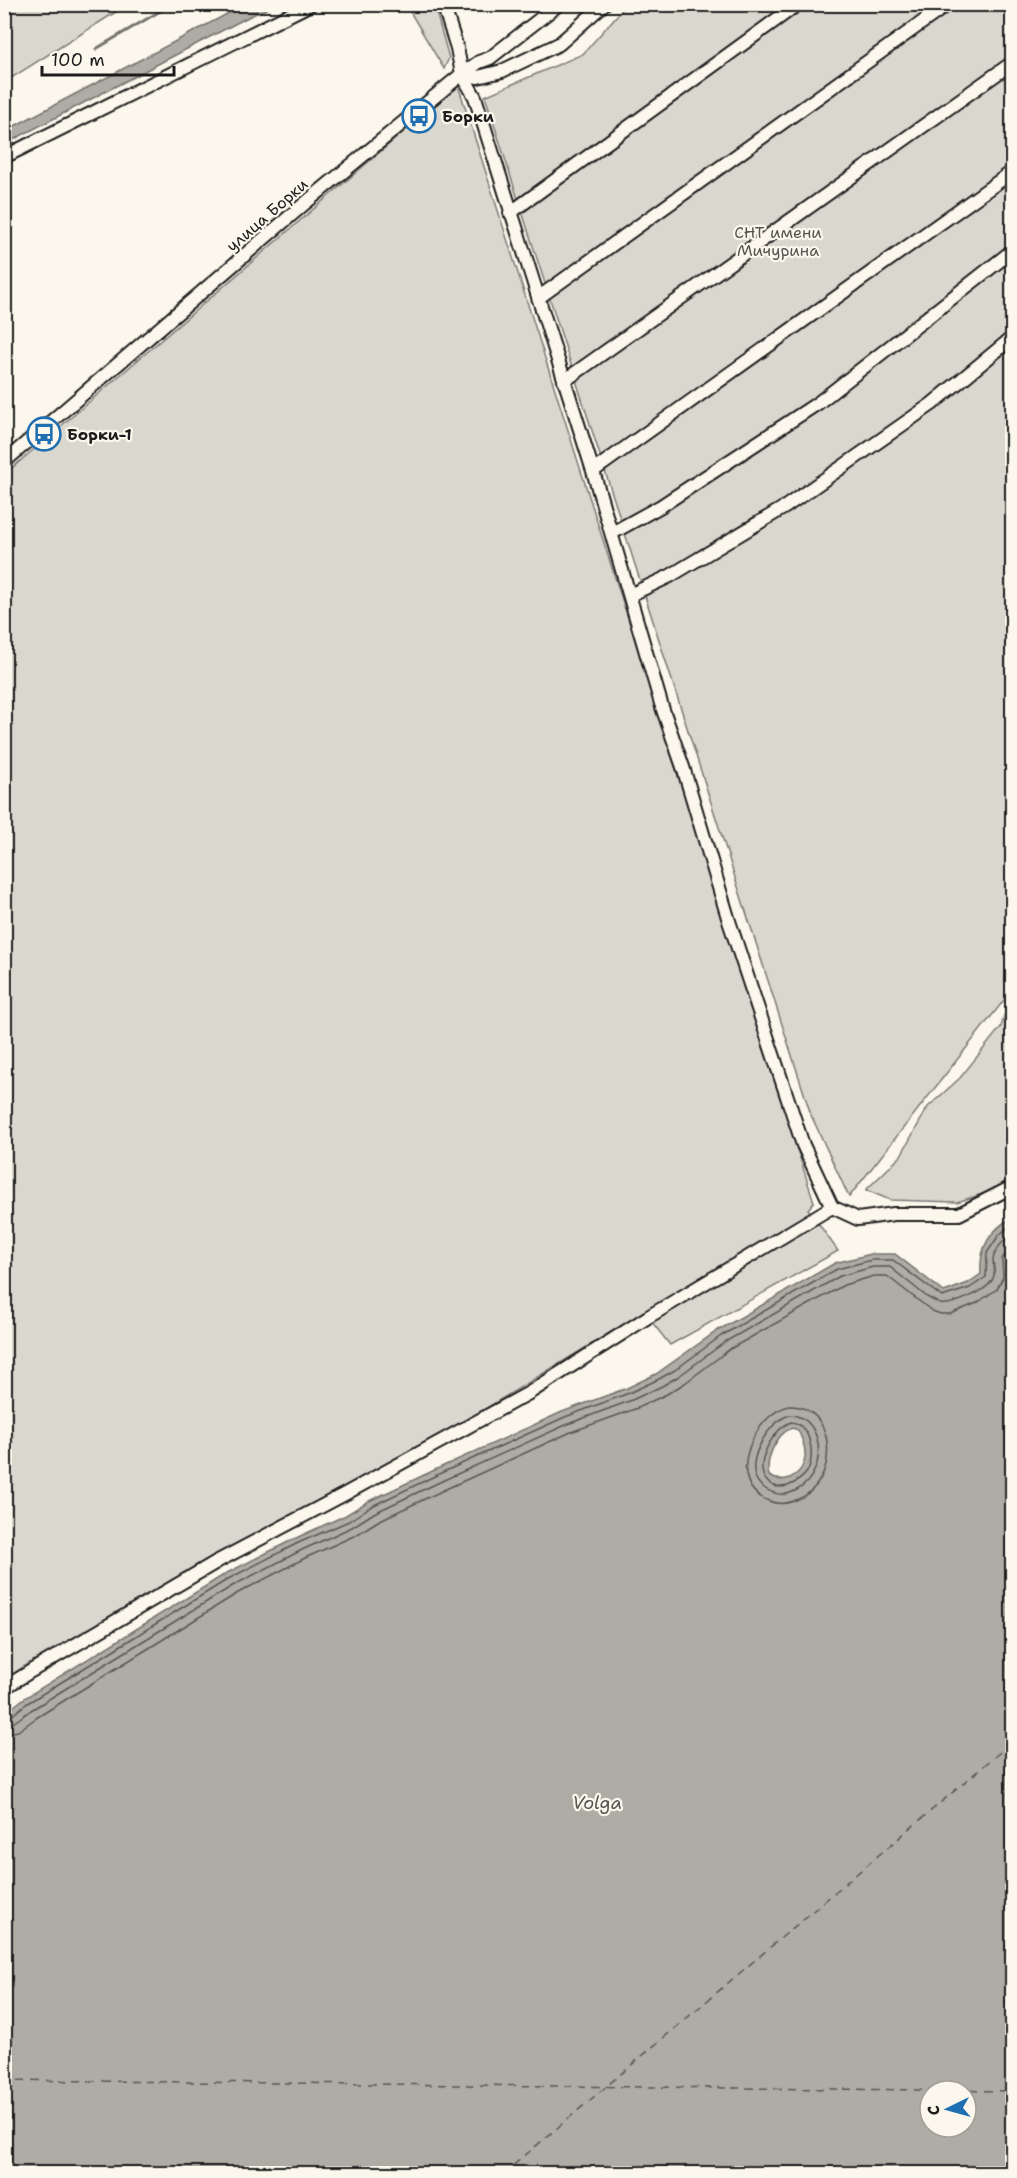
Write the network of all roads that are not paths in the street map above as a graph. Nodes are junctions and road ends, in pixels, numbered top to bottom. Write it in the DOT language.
graph roads {
  1 [pos="311,4"];
  2 [pos="443,4"];
  3 [pos="559,4"];
  4 [pos="604,4"];
  5 [pos="798,4"];
  6 [pos="948,4"];
  7 [pos="1012,63"];
  8 [pos="462,74"];
  9 [pos="4,157"];
  10 [pos="1012,172"];
  11 [pos="510,213"];
  12 [pos="1012,251"];
  13 [pos="538,298"];
  14 [pos="1012,338"];
  15 [pos="564,381"];
  16 [pos="4,462"];
  17 [pos="593,471"];
  18 [pos="612,533"];
  19 [pos="630,595"];
  20 [pos="1012,1187"];
  21 [pos="832,1207"];
  22 [pos="4,1688"];
  1 -- 9 [label="street"];
  2 -- 8 [label="street"];
  3 -- 8 [label="street, улица Борки"];
  4 -- 8 [label="street"];
  5 -- 11 [label="street"];
  6 -- 13 [label="street"];
  7 -- 15 [label="street"];
  8 -- 11 [label="street"];
  8 -- 16 [label="street, улица Борки"];
  10 -- 17 [label="street"];
  11 -- 13 [label="street"];
  12 -- 18 [label="street"];
  13 -- 15 [label="street"];
  14 -- 19 [label="street"];
  15 -- 17 [label="street"];
  17 -- 18 [label="street"];
  18 -- 19 [label="street"];
  19 -- 21 [label="street"];
  20 -- 21 [label="street"];
  21 -- 22 [label="street"];
}
